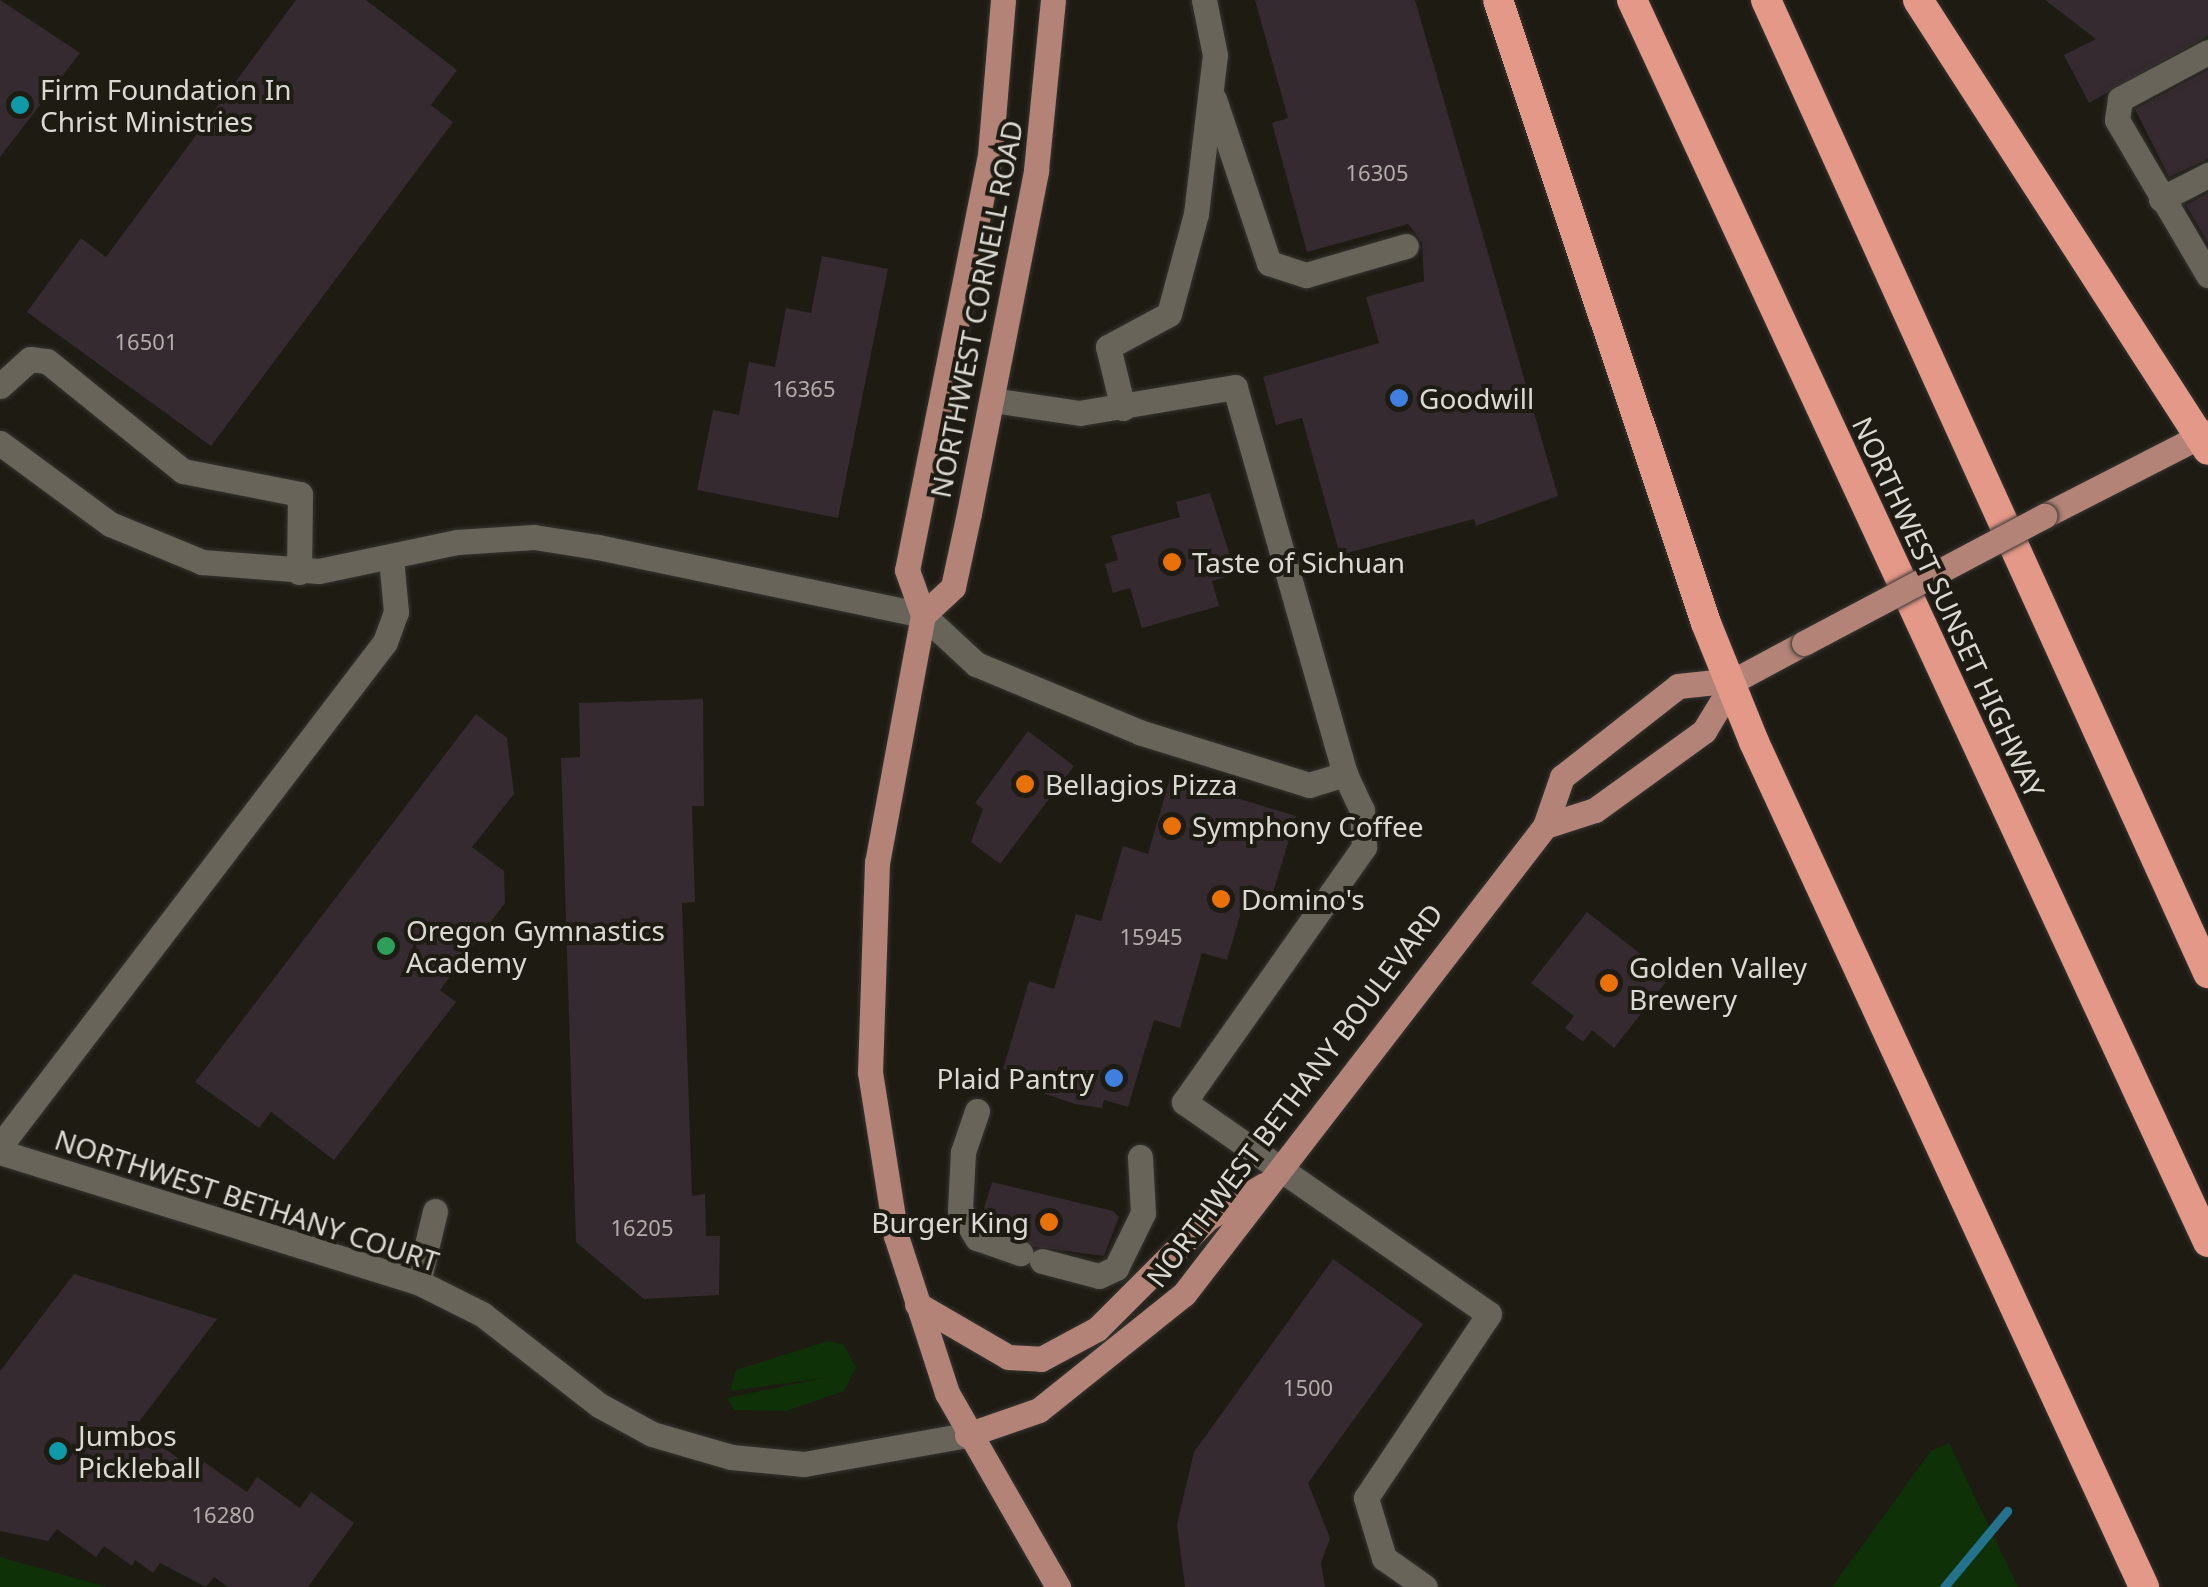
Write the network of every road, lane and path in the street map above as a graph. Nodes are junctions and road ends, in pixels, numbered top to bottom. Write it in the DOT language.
graph roads {
  1 [pos="1003,0"];
  2 [pos="1052,0"];
  3 [pos="1204,0"];
  4 [pos="1498,0"];
  5 [pos="1632,0"];
  6 [pos="1766,0"];
  7 [pos="1918,0"];
  8 [pos="2208,52"];
  9 [pos="1211,89"];
  10 [pos="2208,175"];
  11 [pos="2161,200"];
  12 [pos="1406,246"];
  13 [pos="2208,275"];
  14 [pos="0,386"];
  15 [pos="992,400"];
  16 [pos="1123,408"];
  17 [pos="2206,439"];
  18 [pos="0,444"];
  19 [pos="391,558"];
  20 [pos="298,572"];
  21 [pos="923,615"];
  22 [pos="1735,680"];
  23 [pos="1345,774"];
  24 [pos="1546,826"];
  25 [pos="2208,972"];
  26 [pos="977,1111"];
  27 [pos="0,1149"];
  28 [pos="1140,1157"];
  29 [pos="1275,1176"];
  30 [pos="434,1211"];
  31 [pos="2208,1242"];
  32 [pos="418,1282"];
  33 [pos="917,1304"];
  34 [pos="967,1435"];
  35 [pos="1058,1587"];
  36 [pos="1424,1587"];
  37 [pos="2144,1587"];
  1 -- 21 [label="main road, NORTHWEST CORNELL ROAD"];
  2 -- 15 [label="main road, NORTHWEST CORNELL ROAD"];
  3 -- 9 [label="street"];
  4 -- 22 [label="highway"];
  5 -- 31 [label="highway, NORTHWEST SUNSET HIGHWAY"];
  6 -- 25 [label="highway"];
  7 -- 17 [label="highway"];
  8 -- 11 [label="street"];
  9 -- 12 [label="street"];
  9 -- 16 [label="street"];
  10 -- 11 [label="street"];
  11 -- 13 [label="street"];
  14 -- 20 [label="street"];
  15 -- 16 [label="street"];
  15 -- 21 [label="main road, NORTHWEST CORNELL ROAD"];
  16 -- 23 [label="street"];
  17 -- 22 [label="main road, NORTHWEST BETHANY BOULEVARD, bridge"];
  18 -- 20 [label="street"];
  19 -- 20 [label="street"];
  19 -- 21 [label="street"];
  19 -- 27 [label="street"];
  21 -- 23 [label="street"];
  21 -- 33 [label="main road, NORTHWEST CORNELL ROAD"];
  22 -- 24 [label="main road"];
  22 -- 24 [label="main road, NORTHWEST BETHANY BOULEVARD"];
  22 -- 37 [label="highway"];
  23 -- 29 [label="street"];
  24 -- 29 [label="main road, NORTHWEST BETHANY BOULEVARD"];
  26 -- 28 [label="street"];
  27 -- 32 [label="street, NORTHWEST BETHANY COURT"];
  29 -- 33 [label="main road"];
  29 -- 34 [label="main road, NORTHWEST BETHANY BOULEVARD"];
  29 -- 36 [label="street"];
  30 -- 32 [label="street"];
  32 -- 34 [label="street, NORTHWEST BETHANY COURT"];
  33 -- 34 [label="main road, NORTHWEST CORNELL ROAD"];
  34 -- 35 [label="main road, NORTHWEST CORNELL ROAD"];
}
